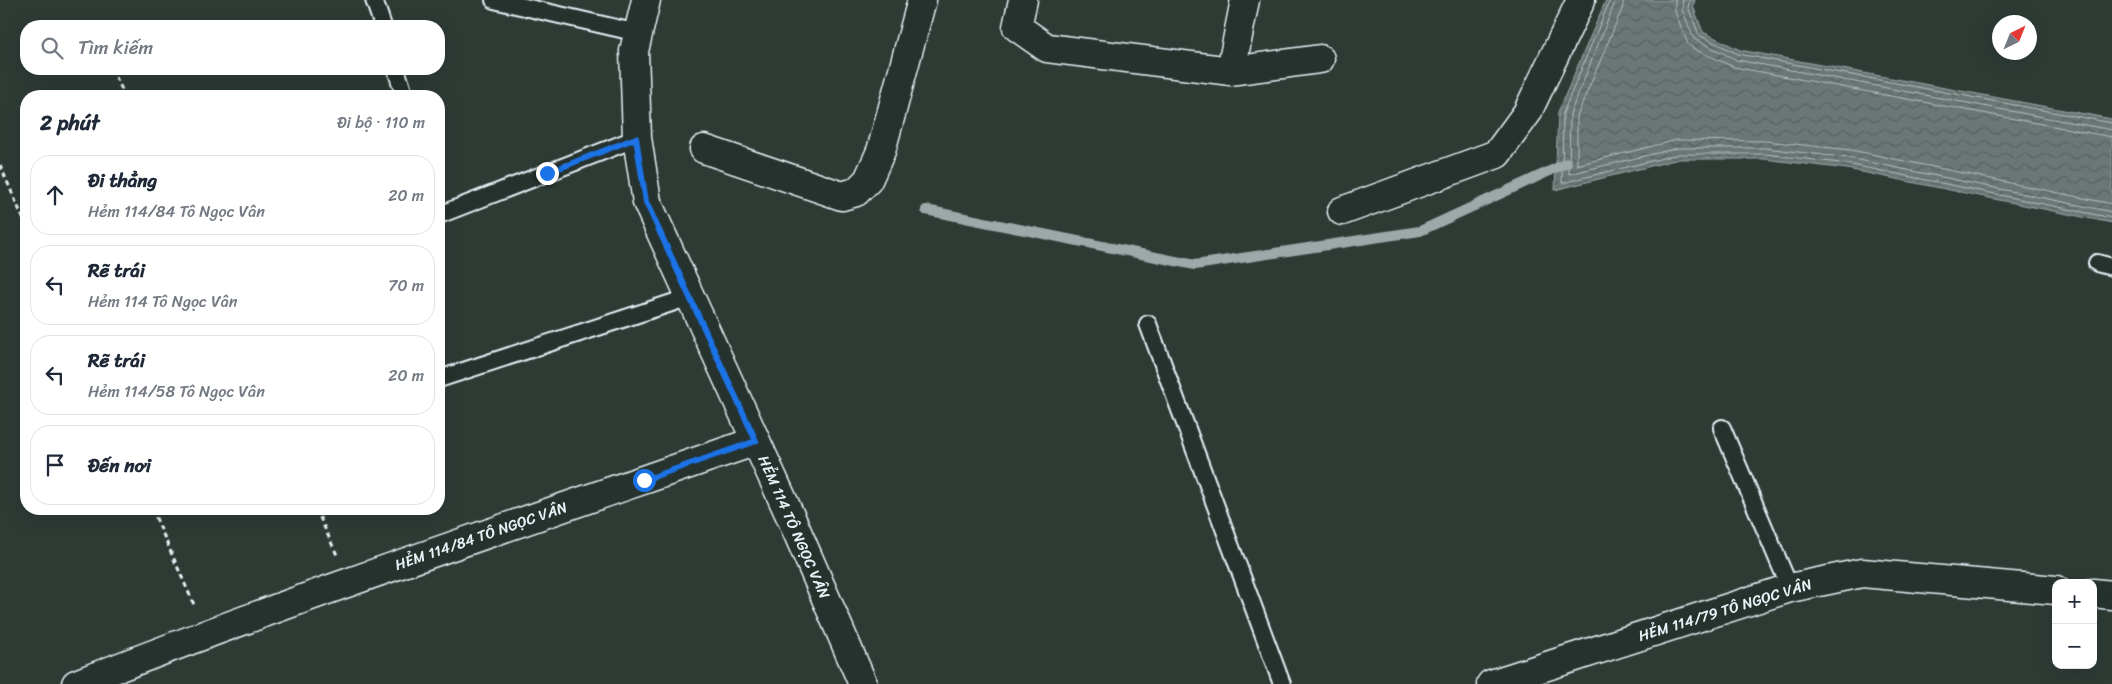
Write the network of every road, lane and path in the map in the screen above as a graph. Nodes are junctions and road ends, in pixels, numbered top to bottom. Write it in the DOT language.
graph roads {
  1 [pos="374,0"];
  2 [pos="494,0"];
  3 [pos="646,0"];
  4 [pos="922,0"];
  5 [pos="1023,0"];
  6 [pos="1245,0"];
  7 [pos="1581,0"];
  8 [pos="380,20"];
  9 [pos="638,32"];
  10 [pos="1320,59"];
  11 [pos="1231,71"];
  12 [pos="115,75"];
  13 [pos="398,75"];
  14 [pos="121,90"];
  15 [pos="403,90"];
  16 [pos="636,138"];
  17 [pos="704,149"];
  18 [pos="0,165"];
  19 [pos="20,211"];
  20 [pos="1342,211"];
  21 [pos="445,213"];
  22 [pos="690,297"];
  23 [pos="1148,324"];
  24 [pos="445,377"];
  25 [pos="1722,428"];
  26 [pos="756,441"];
  27 [pos="155,515"];
  28 [pos="319,515"];
  29 [pos="349,581"];
  30 [pos="1790,588"];
  31 [pos="2052,590"];
  32 [pos="2097,593"];
  33 [pos="2112,595"];
  34 [pos="207,632"];
  35 [pos="76,684"];
  36 [pos="863,684"];
  37 [pos="1282,684"];
  38 [pos="1490,684"];
  1 -- 8 [label="lane"];
  2 -- 9 [label="lane"];
  3 -- 9 [label="street, HẺM 114 TÔ NGỌC VÂN"];
  4 -- 17 [label="street"];
  5 -- 11 [label="street"];
  6 -- 11 [label="street"];
  7 -- 20 [label="street"];
  9 -- 16 [label="street, HẺM 114 TÔ NGỌC VÂN"];
  10 -- 11 [label="street"];
  12 -- 14 [label="path"];
  13 -- 15 [label="lane"];
  16 -- 21 [label="lane"];
  16 -- 22 [label="street, HẺM 114 TÔ NGỌC VÂN"];
  18 -- 19 [label="path"];
  22 -- 24 [label="lane"];
  22 -- 26 [label="street, HẺM 114 TÔ NGỌC VÂN"];
  23 -- 37 [label="lane"];
  25 -- 30 [label="lane"];
  26 -- 29 [label="street, HẺM 114/84 TÔ NGỌC VÂN"];
  26 -- 36 [label="street, HẺM 114 TÔ NGỌC VÂN"];
  27 -- 34 [label="path"];
  28 -- 29 [label="path"];
  29 -- 34 [label="street, HẺM 114/84 TÔ NGỌC VÂN"];
  30 -- 31 [label="street, HẺM 114/79 TÔ NGỌC VÂN"];
  30 -- 38 [label="street, HẺM 114/79 TÔ NGỌC VÂN"];
  32 -- 33 [label="street"];
  34 -- 35 [label="street, HẺM 114/84 TÔ NGỌC VÂN"];
}
